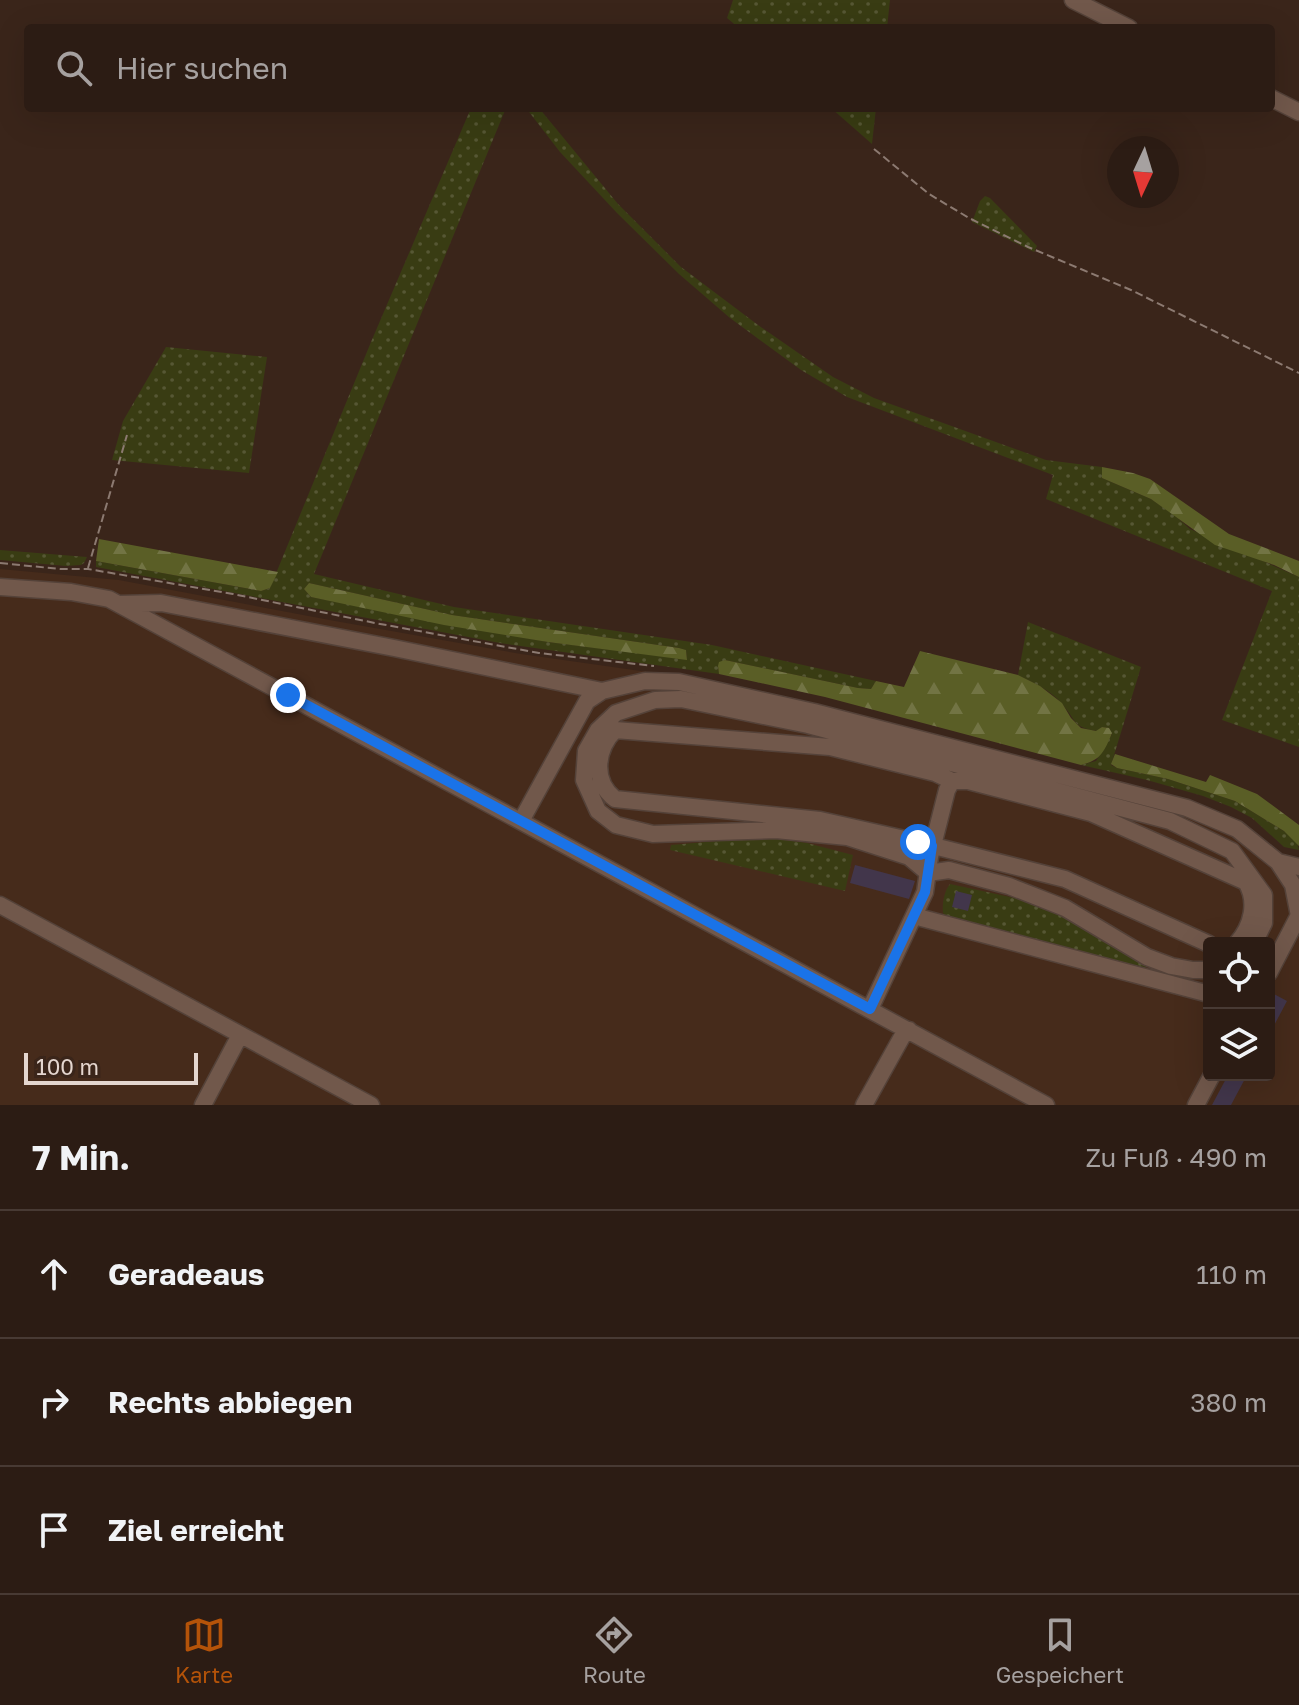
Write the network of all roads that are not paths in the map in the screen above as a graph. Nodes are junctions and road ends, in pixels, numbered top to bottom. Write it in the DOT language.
graph roads {
  1 [pos="1073,0"];
  2 [pos="1121,24"];
  3 [pos="1275,100"];
  4 [pos="1299,112"];
  5 [pos="0,587"];
  6 [pos="119,604"];
  7 [pos="602,691"];
  8 [pos="952,781"];
  9 [pos="521,821"];
  10 [pos="932,846"];
  11 [pos="1278,862"];
  12 [pos="1299,867"];
  13 [pos="928,873"];
  14 [pos="0,905"];
  15 [pos="914,916"];
  16 [pos="1299,916"];
  17 [pos="1242,937"];
  18 [pos="1257,937"];
  19 [pos="1203,941"];
  20 [pos="1275,962"];
  21 [pos="1203,970"];
  22 [pos="1203,992"];
  23 [pos="870,1009"];
  24 [pos="909,1030"];
  25 [pos="240,1035"];
  26 [pos="1209,1081"];
  27 [pos="203,1105"];
  28 [pos="371,1105"];
  29 [pos="864,1105"];
  30 [pos="1046,1105"];
  31 [pos="1196,1105"];
  1 -- 2 [label="lane"];
  3 -- 4 [label="lane"];
  5 -- 6 [label="lane"];
  6 -- 7 [label="lane"];
  6 -- 9 [label="lane"];
  7 -- 9 [label="lane"];
  7 -- 11 [label="lane"];
  8 -- 10 [label="lane"];
  8 -- 10 [label="lane"];
  8 -- 17 [label="lane"];
  9 -- 23 [label="lane"];
  10 -- 13 [label="lane"];
  10 -- 19 [label="lane"];
  11 -- 12 [label="lane"];
  11 -- 16 [label="lane"];
  13 -- 15 [label="lane"];
  13 -- 18 [label="lane"];
  13 -- 21 [label="lane"];
  14 -- 25 [label="lane"];
  15 -- 22 [label="lane"];
  15 -- 23 [label="lane"];
  16 -- 20 [label="lane"];
  23 -- 24 [label="lane"];
  24 -- 29 [label="lane"];
  24 -- 30 [label="lane"];
  25 -- 27 [label="lane"];
  25 -- 28 [label="lane"];
  26 -- 31 [label="lane"];
}
